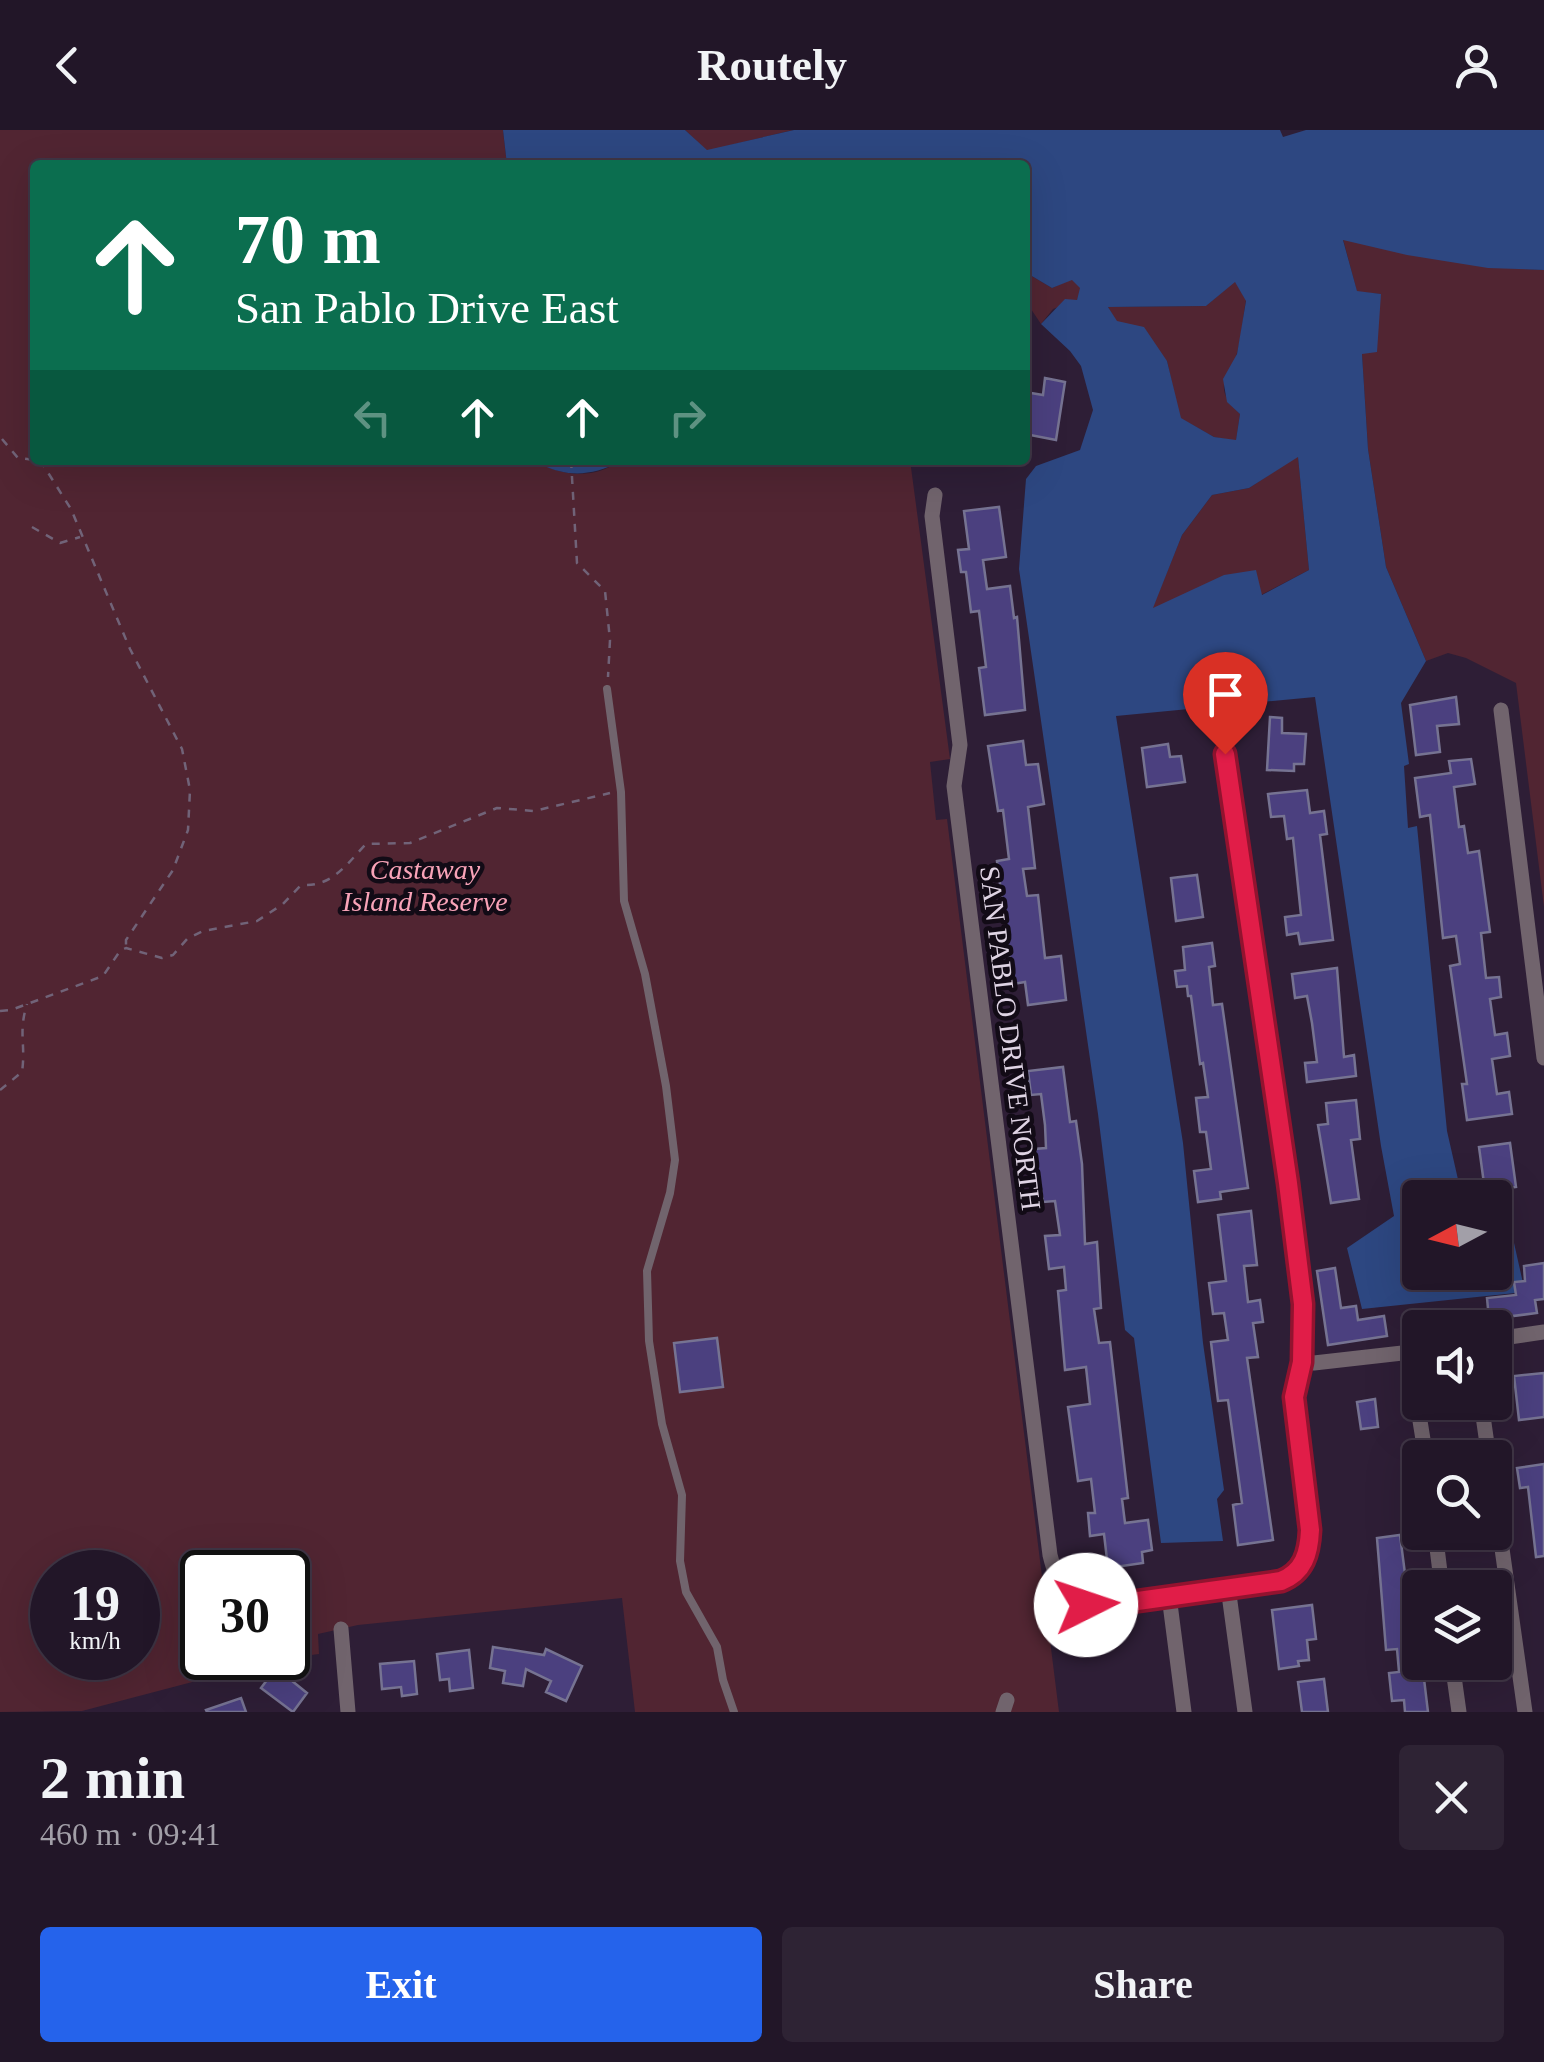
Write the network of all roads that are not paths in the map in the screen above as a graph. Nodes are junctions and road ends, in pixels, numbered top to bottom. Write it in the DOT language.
graph roads {
  1 [pos="936,494"];
  2 [pos="607,689"];
  3 [pos="1501,710"];
  4 [pos="1225,754"];
  5 [pos="1544,1058"];
  6 [pos="1544,1332"];
  7 [pos="1512,1337"];
  8 [pos="1402,1353"];
  9 [pos="1302,1362"];
  10 [pos="1502,1550"];
  11 [pos="1228,1587"];
  12 [pos="1169,1596"];
  13 [pos="341,1628"];
  14 [pos="1454,1680"];
  15 [pos="348,1712"];
  16 [pos="734,1712"];
  17 [pos="1184,1712"];
  18 [pos="1245,1712"];
  19 [pos="1458,1712"];
  20 [pos="1525,1712"];
  1 -- 12 [label="street, SAN PABLO DRIVE NORTH"];
  2 -- 16 [label="lane"];
  3 -- 5 [label="street"];
  4 -- 9 [label="street"];
  6 -- 7 [label="street"];
  8 -- 9 [label="street"];
  9 -- 11 [label="street"];
  10 -- 20 [label="street"];
  11 -- 12 [label="street"];
  11 -- 18 [label="street"];
  12 -- 17 [label="street"];
  13 -- 15 [label="street"];
  14 -- 19 [label="street"];
}
